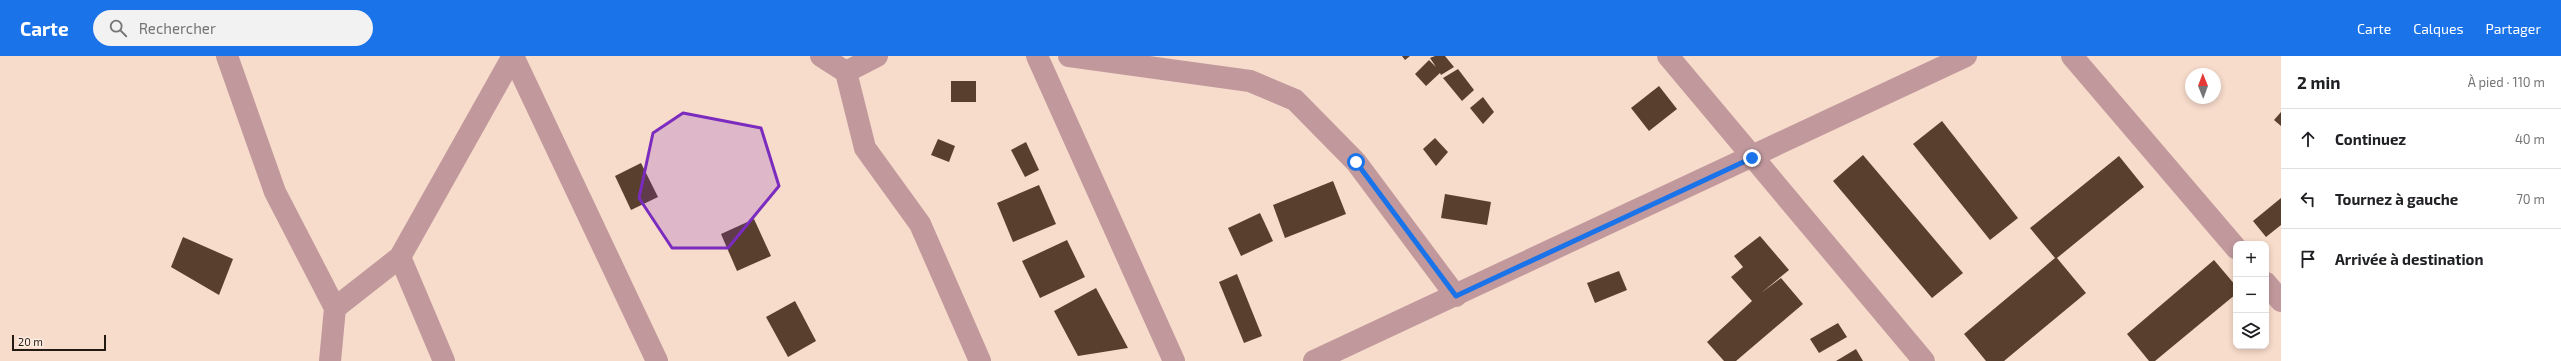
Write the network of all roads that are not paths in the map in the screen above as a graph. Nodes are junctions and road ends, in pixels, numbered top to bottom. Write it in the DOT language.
graph roads {
  1 [pos="227,56"];
  2 [pos="513,56"];
  3 [pos="821,56"];
  4 [pos="877,56"];
  5 [pos="1037,56"];
  6 [pos="1069,56"];
  7 [pos="1668,56"];
  8 [pos="1966,56"];
  9 [pos="2072,56"];
  10 [pos="846,72"];
  11 [pos="1752,158"];
  12 [pos="2233,244"];
  13 [pos="400,257"];
  14 [pos="2269,287"];
  15 [pos="1456,296"];
  16 [pos="2281,301"];
  17 [pos="335,308"];
  18 [pos="330,361"];
  19 [pos="444,361"];
  20 [pos="657,361"];
  21 [pos="980,361"];
  22 [pos="1174,361"];
  23 [pos="1314,361"];
  24 [pos="1924,361"];
  1 -- 17 [label="street"];
  2 -- 13 [label="street"];
  2 -- 20 [label="street"];
  3 -- 10 [label="street"];
  4 -- 10 [label="street"];
  5 -- 22 [label="street"];
  6 -- 15 [label="street"];
  7 -- 11 [label="street"];
  8 -- 11 [label="street"];
  9 -- 12 [label="street"];
  10 -- 21 [label="street"];
  11 -- 15 [label="street"];
  11 -- 24 [label="street"];
  13 -- 17 [label="street"];
  13 -- 19 [label="street"];
  14 -- 16 [label="street"];
  15 -- 23 [label="street"];
  17 -- 18 [label="street"];
}
